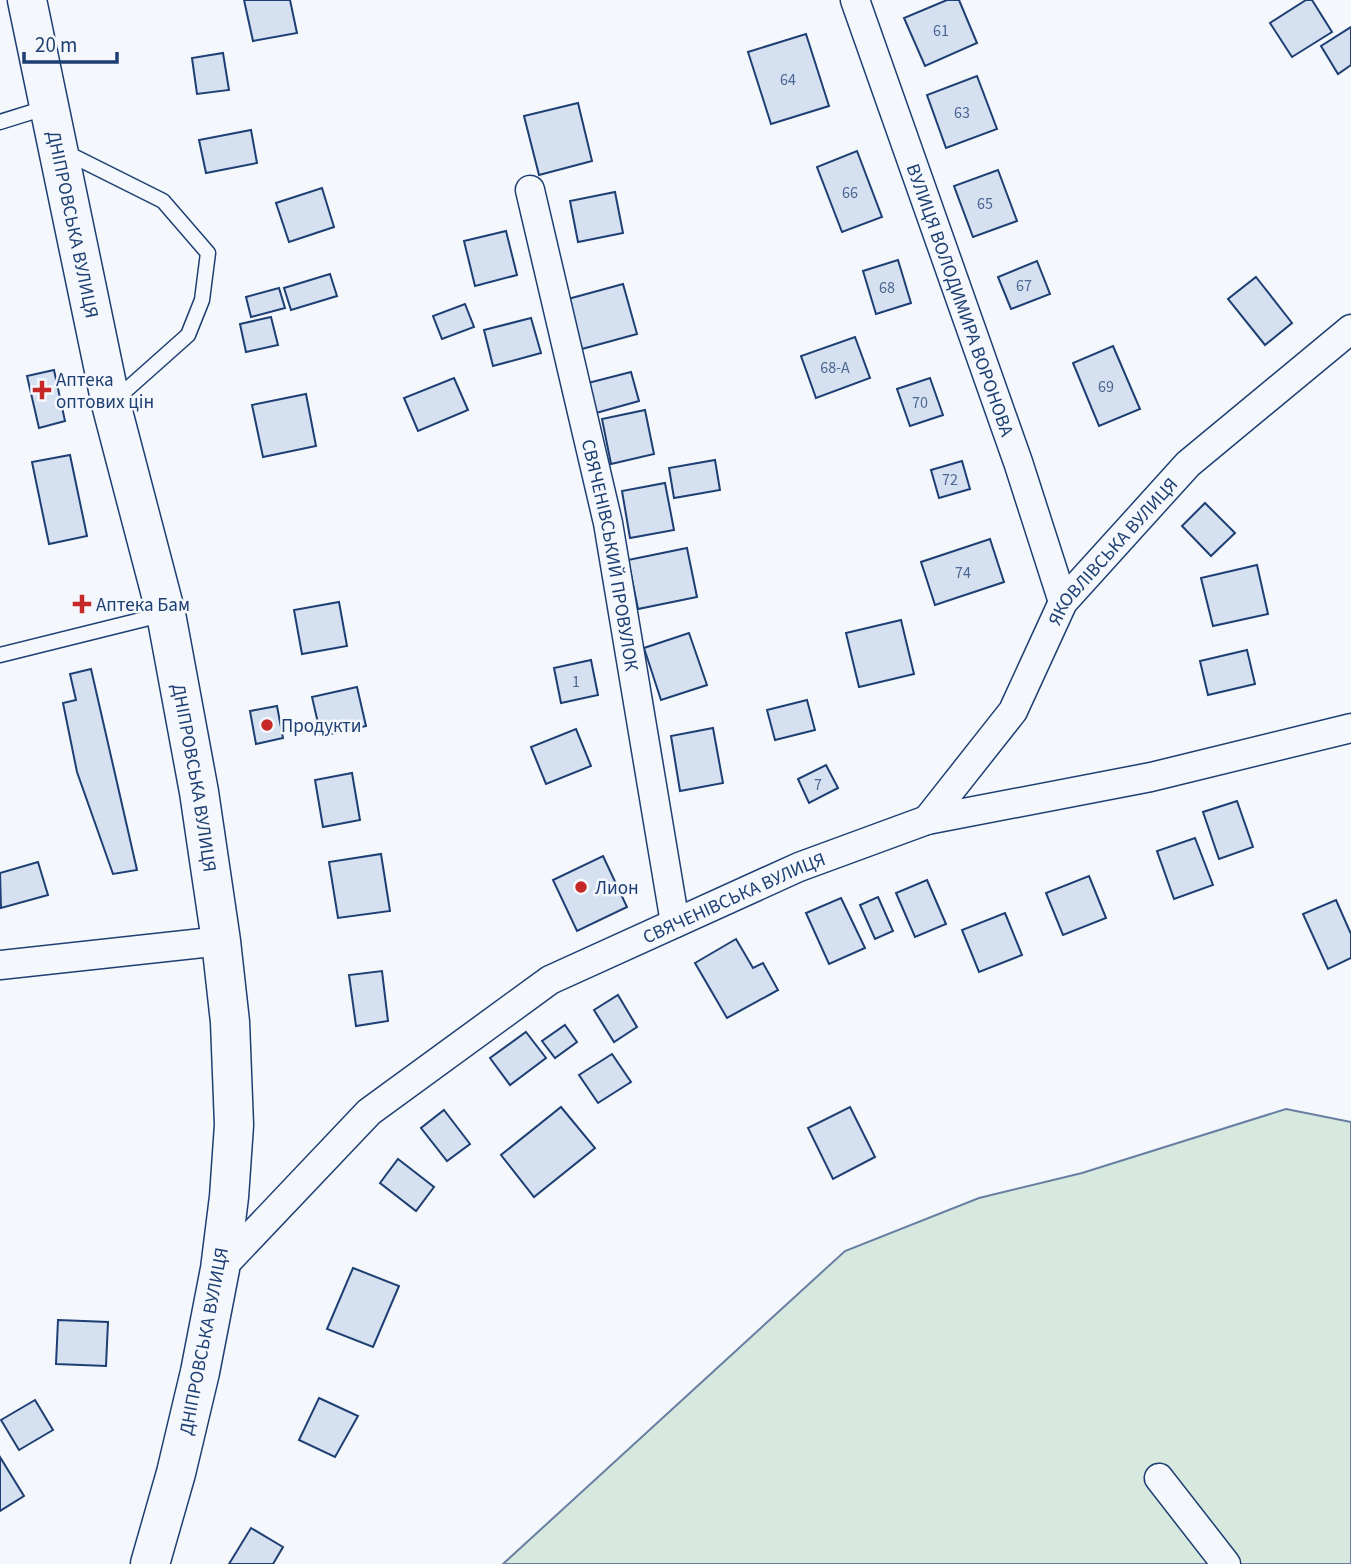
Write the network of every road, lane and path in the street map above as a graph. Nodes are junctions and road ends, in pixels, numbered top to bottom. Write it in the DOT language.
graph roads {
  1 [pos="27,0"];
  2 [pos="855,0"];
  3 [pos="49,107"];
  4 [pos="0,122"];
  5 [pos="58,148"];
  6 [pos="530,190"];
  7 [pos="1351,329"];
  8 [pos="111,404"];
  9 [pos="1063,602"];
  10 [pos="166,614"];
  11 [pos="0,655"];
  12 [pos="1351,728"];
  13 [pos="927,820"];
  14 [pos="675,923"];
  15 [pos="221,942"];
  16 [pos="0,965"];
  17 [pos="220,1269"];
  18 [pos="1159,1478"];
  19 [pos="150,1564"];
  20 [pos="1226,1564"];
  1 -- 3 [label="highway, ДНІПРОВСЬКА ВУЛИЦЯ"];
  2 -- 9 [label="street, ВУЛИЦЯ ВОЛОДИМИРА ВОРОНОВА"];
  3 -- 4 [label="lane"];
  3 -- 5 [label="highway, ДНІПРОВСЬКА ВУЛИЦЯ"];
  5 -- 8 [label="highway, ДНІПРОВСЬКА ВУЛИЦЯ"];
  5 -- 8 [label="lane"];
  6 -- 14 [label="street, СВЯЧЕНІВСЬКИЙ ПРОВУЛОК"];
  7 -- 9 [label="street, ЯКОВЛІВСЬКА ВУЛИЦЯ"];
  8 -- 10 [label="highway, ДНІПРОВСЬКА ВУЛИЦЯ"];
  9 -- 13 [label="street, ЯКОВЛІВСЬКА ВУЛИЦЯ"];
  10 -- 11 [label="lane"];
  10 -- 15 [label="highway, ДНІПРОВСЬКА ВУЛИЦЯ"];
  12 -- 13 [label="street, СВЯЧЕНІВСЬКА ВУЛИЦЯ"];
  13 -- 14 [label="street, СВЯЧЕНІВСЬКА ВУЛИЦЯ"];
  14 -- 17 [label="street, СВЯЧЕНІВСЬКА ВУЛИЦЯ"];
  15 -- 16 [label="street"];
  15 -- 17 [label="highway, ДНІПРОВСЬКА ВУЛИЦЯ"];
  17 -- 19 [label="highway, ДНІПРОВСЬКА ВУЛИЦЯ"];
  18 -- 20 [label="street"];
}
